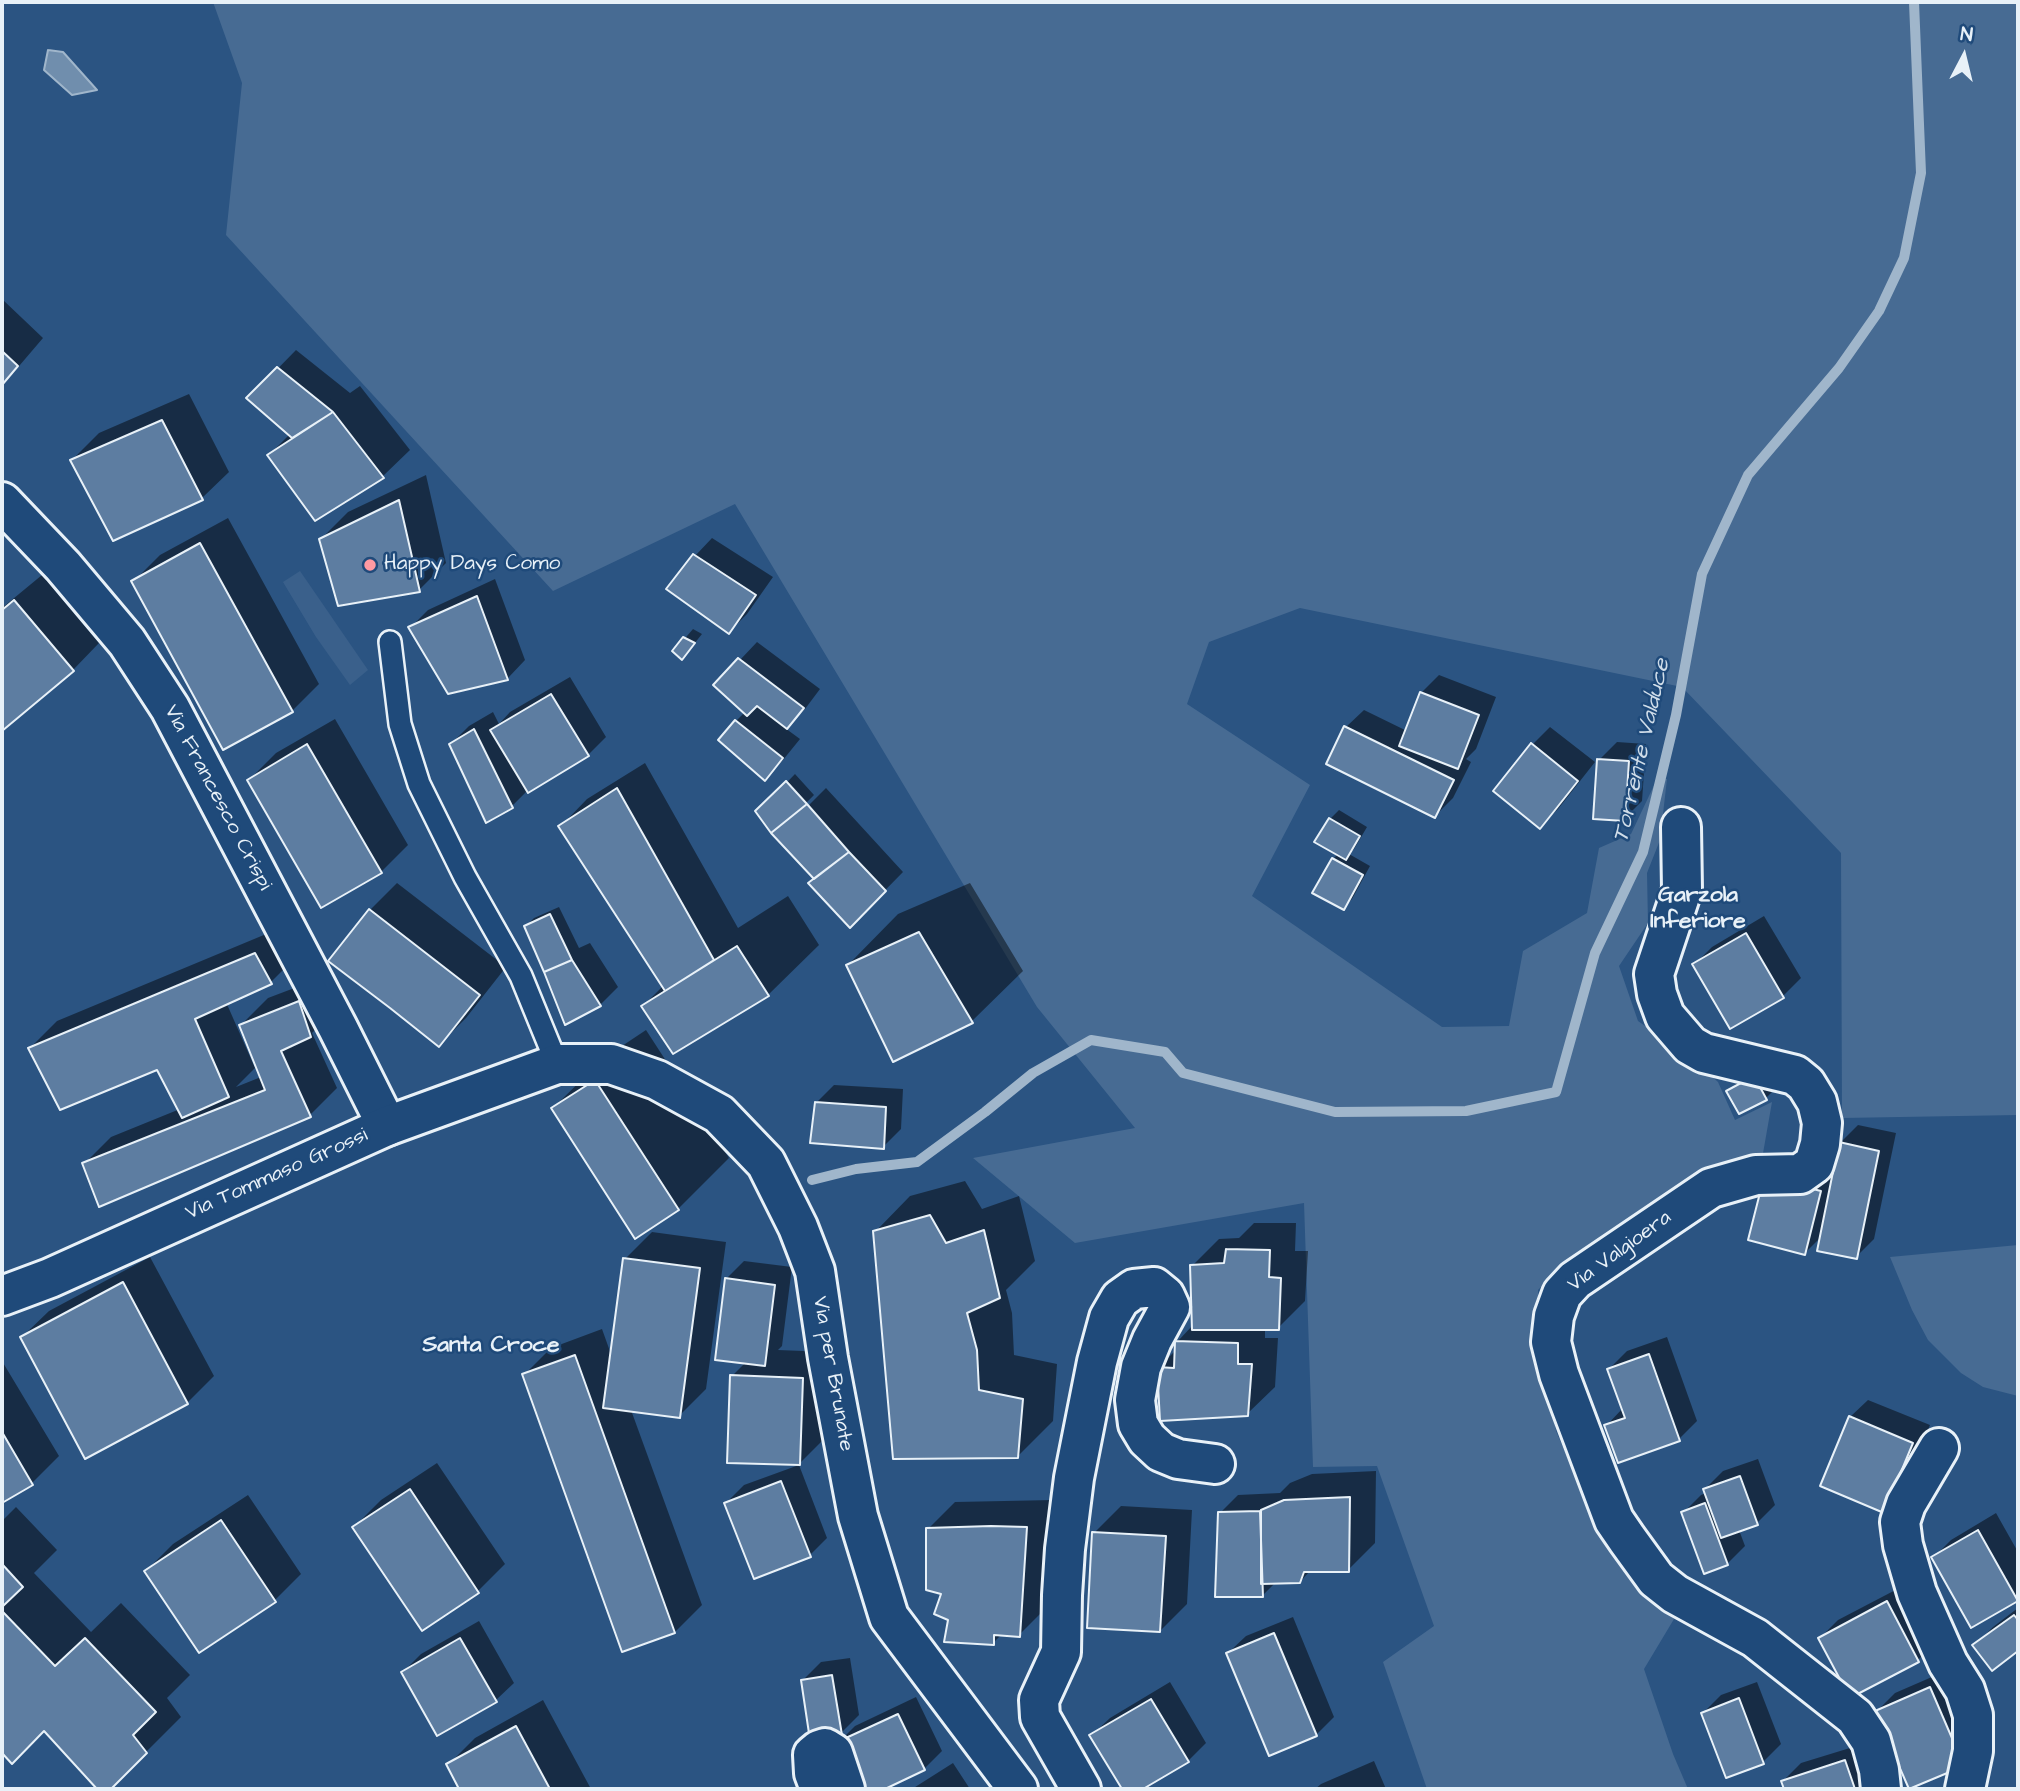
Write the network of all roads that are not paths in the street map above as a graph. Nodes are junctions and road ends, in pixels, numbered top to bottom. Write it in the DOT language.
graph roads {
  1 [pos="2,502"];
  2 [pos="390,642"];
  3 [pos="1681,827"];
  4 [pos="557,1064"];
  5 [pos="387,1126"];
  6 [pos="2,1296"];
  7 [pos="1939,1448"];
  8 [pos="1215,1464"];
  9 [pos="820,1789"];
  10 [pos="845,1789"];
  11 [pos="1018,1789"];
  12 [pos="1081,1789"];
  13 [pos="1881,1789"];
  14 [pos="1965,1789"];
  1 -- 5 [label="street, Via Francesco Crispi"];
  2 -- 4 [label="lane"];
  3 -- 13 [label="street, Via Valgioera"];
  4 -- 5 [label="street, Via Tommaso Grossi"];
  4 -- 11 [label="street, Via per Brunate"];
  5 -- 6 [label="street, Via Tommaso Grossi"];
  7 -- 14 [label="street"];
  8 -- 12 [label="street"];
  9 -- 10 [label="street"];
}
